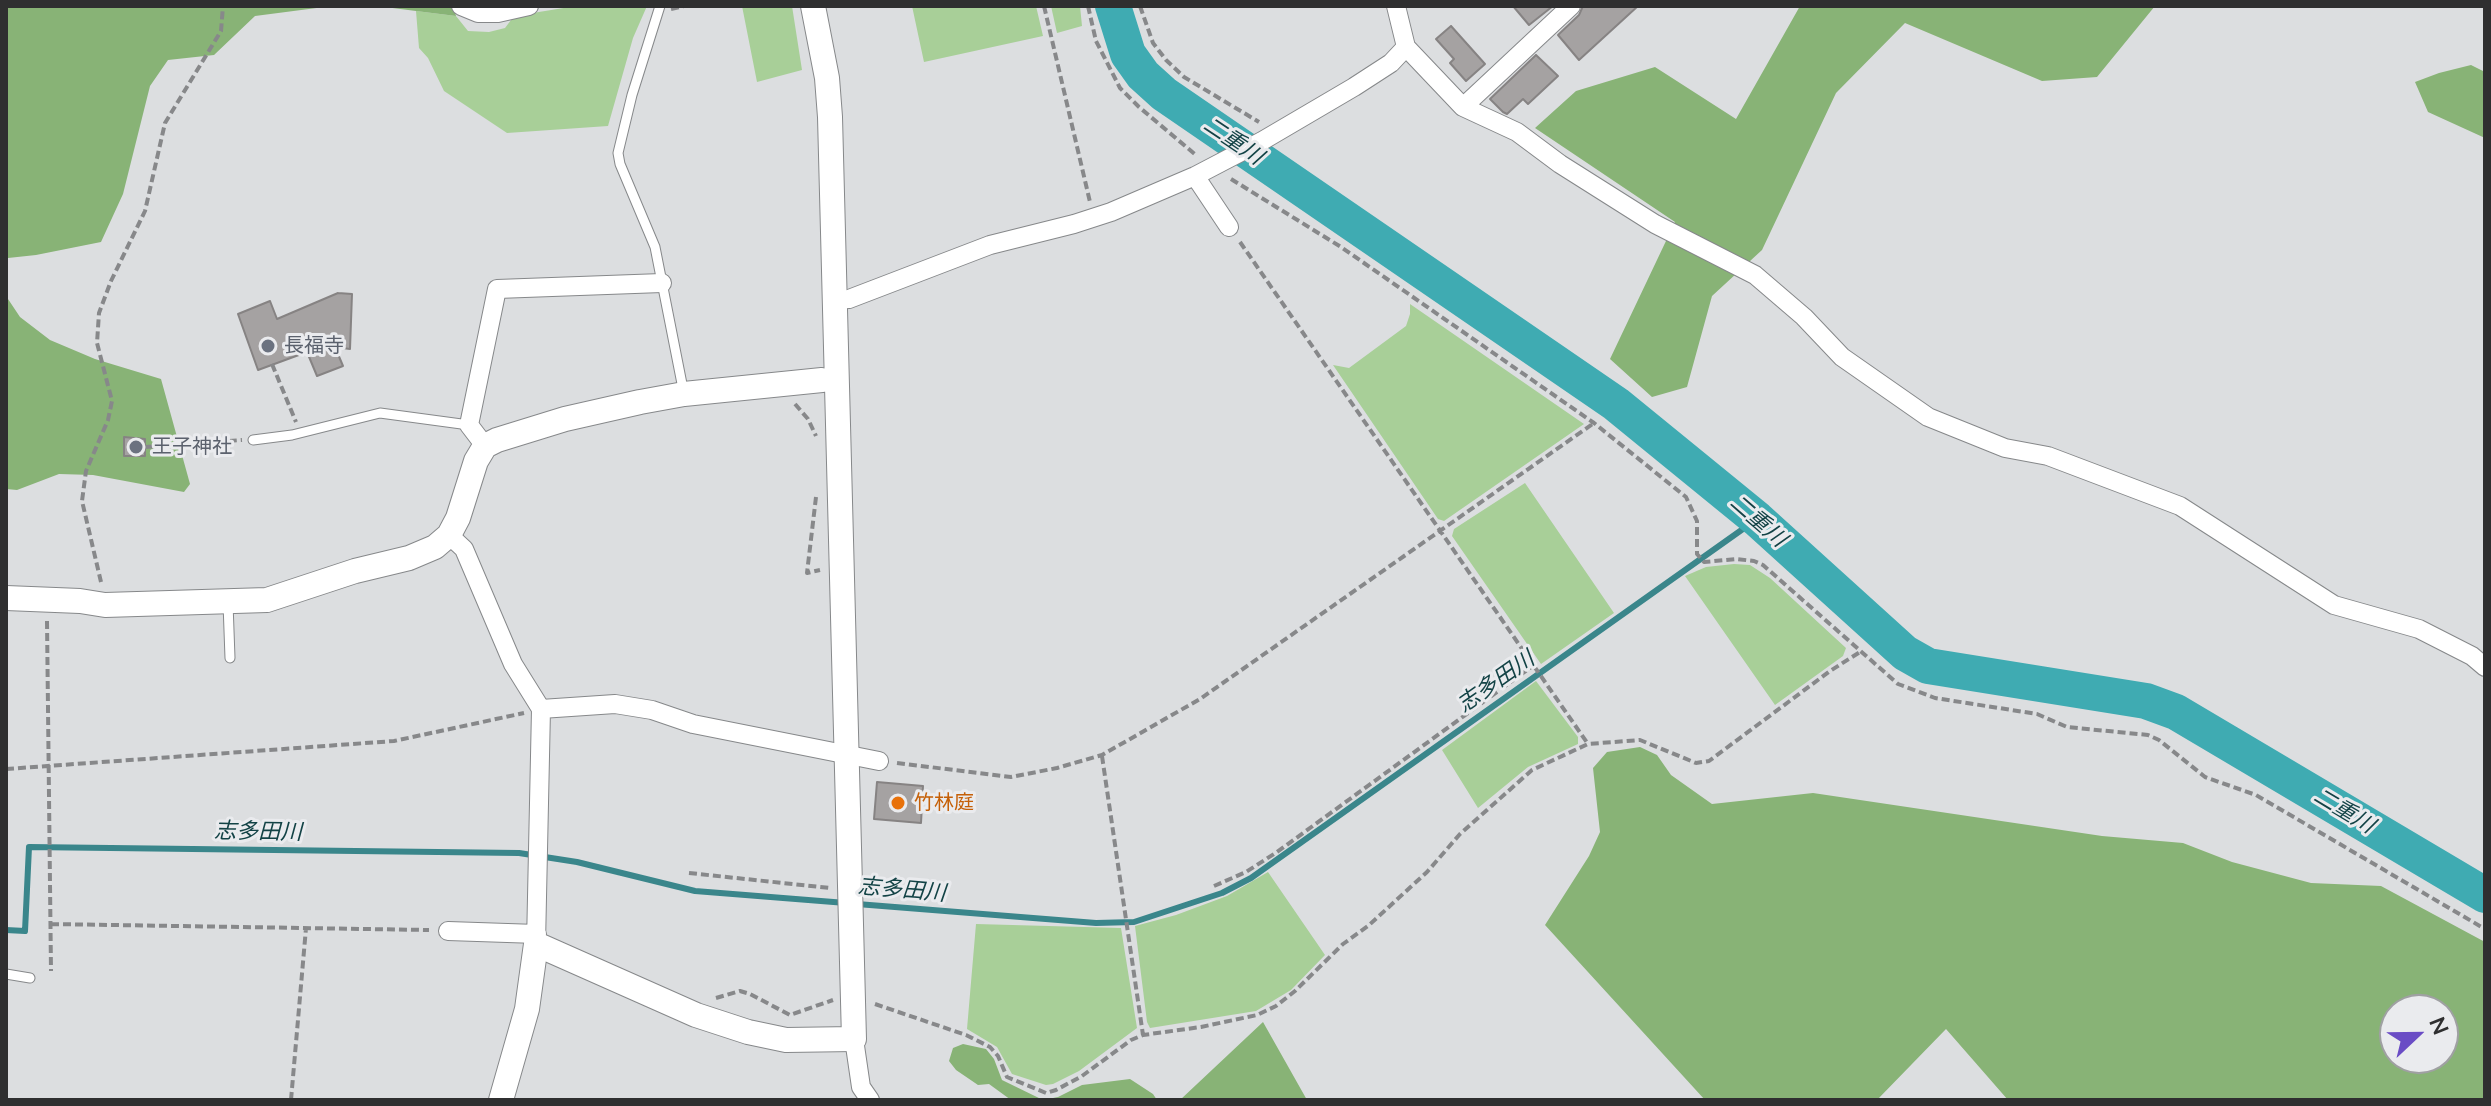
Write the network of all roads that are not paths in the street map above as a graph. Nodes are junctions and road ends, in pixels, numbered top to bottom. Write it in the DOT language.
graph roads {
  1 [pos="461,6"];
  2 [pos="529,6"];
  3 [pos="660,6"];
  4 [pos="813,6"];
  5 [pos="1396,6"];
  6 [pos="1571,6"];
  7 [pos="1406,47"];
  8 [pos="1463,107"];
  9 [pos="1195,176"];
  10 [pos="1229,227"];
  11 [pos="662,283"];
  12 [pos="834,300"];
  13 [pos="829,380"];
  14 [pos="684,394"];
  15 [pos="469,425"];
  16 [pos="253,440"];
  17 [pos="485,446"];
  18 [pos="449,535"];
  19 [pos="6,598"];
  20 [pos="228,603"];
  21 [pos="230,658"];
  22 [pos="2485,667"];
  23 [pos="541,709"];
  24 [pos="845,753"];
  25 [pos="879,761"];
  26 [pos="448,931"];
  27 [pos="537,939"];
  28 [pos="6,974"];
  29 [pos="30,978"];
  30 [pos="854,1039"];
  31 [pos="501,1100"];
  32 [pos="870,1100"];
  1 -- 2 [label="street"];
  3 -- 11 [label="lane"];
  4 -- 12 [label="street"];
  5 -- 7 [label="street"];
  6 -- 8 [label="street"];
  7 -- 8 [label="street"];
  7 -- 9 [label="street"];
  8 -- 22 [label="street"];
  9 -- 10 [label="street"];
  9 -- 12 [label="street"];
  11 -- 14 [label="lane"];
  11 -- 15 [label="street"];
  12 -- 13 [label="street"];
  13 -- 14 [label="street"];
  13 -- 24 [label="street"];
  14 -- 17 [label="street"];
  15 -- 16 [label="lane"];
  15 -- 17 [label="street"];
  17 -- 18 [label="street"];
  18 -- 20 [label="street"];
  18 -- 23 [label="street"];
  19 -- 20 [label="street"];
  20 -- 21 [label="lane"];
  23 -- 24 [label="street"];
  23 -- 27 [label="street"];
  24 -- 25 [label="street"];
  24 -- 30 [label="street"];
  26 -- 27 [label="street"];
  27 -- 30 [label="street"];
  27 -- 31 [label="street"];
  28 -- 29 [label="lane"];
  30 -- 32 [label="street"];
}
